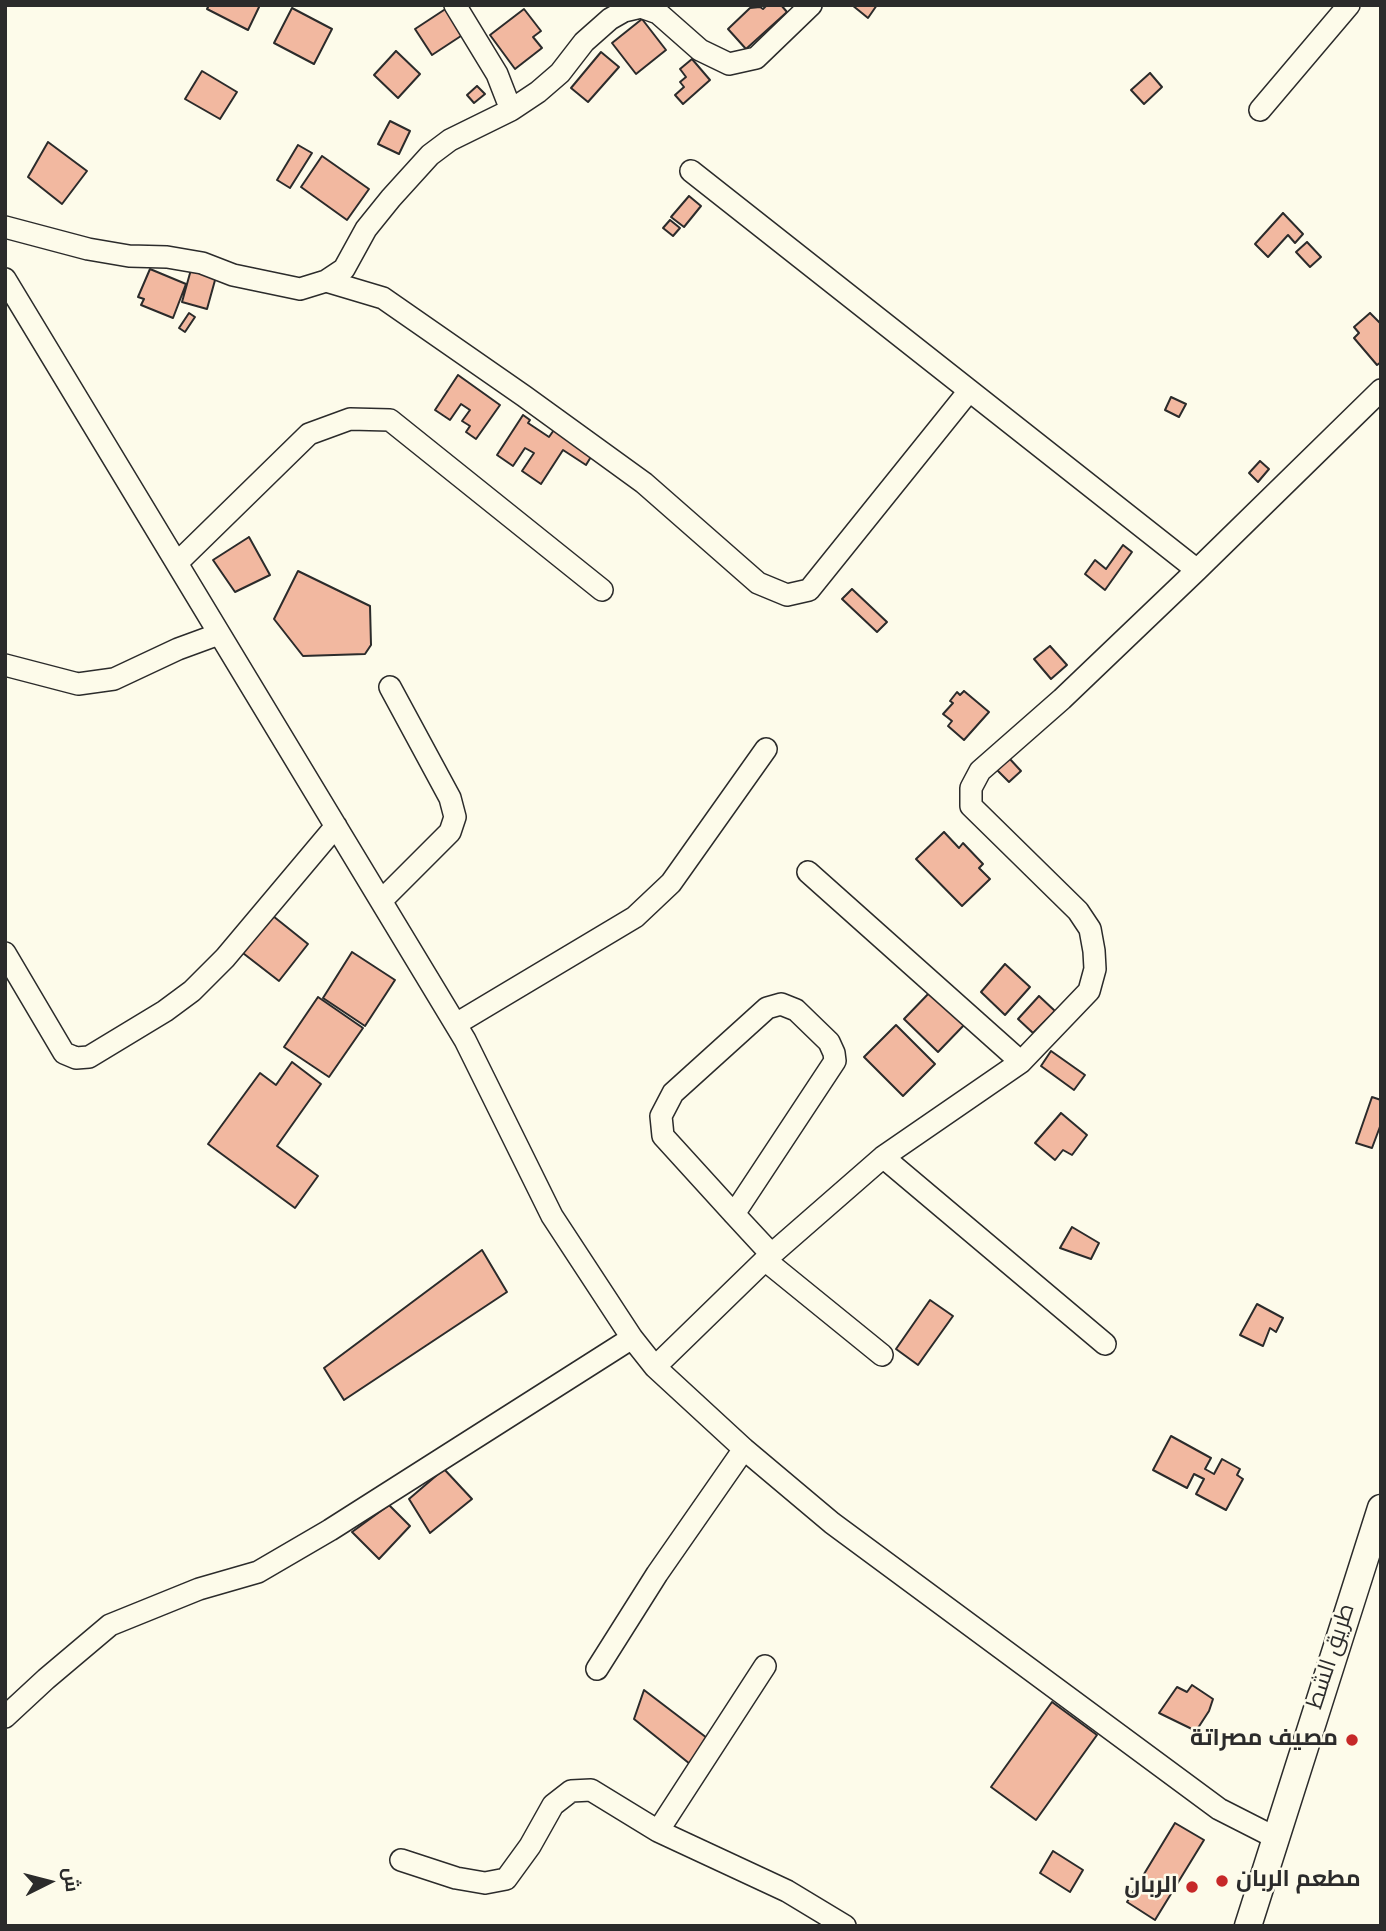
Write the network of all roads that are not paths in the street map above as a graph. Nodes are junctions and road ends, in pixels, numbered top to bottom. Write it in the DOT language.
graph roads {
  1 [pos="455,5"];
  2 [pos="811,5"];
  3 [pos="1349,5"];
  4 [pos="511,110"];
  5 [pos="1259,110"];
  6 [pos="691,171"];
  7 [pos="5,227"];
  8 [pos="5,279"];
  9 [pos="326,281"];
  10 [pos="1381,390"];
  11 [pos="969,391"];
  12 [pos="177,563"];
  13 [pos="1197,570"];
  14 [pos="602,590"];
  15 [pos="219,634"];
  16 [pos="5,665"];
  17 [pos="390,687"];
  18 [pos="766,749"];
  19 [pos="336,826"];
  20 [pos="808,872"];
  21 [pos="381,901"];
  22 [pos="5,953"];
  23 [pos="456,1024"];
  24 [pos="1021,1062"];
  25 [pos="883,1157"];
  26 [pos="734,1214"];
  27 [pos="769,1257"];
  28 [pos="632,1338"];
  29 [pos="1105,1344"];
  30 [pos="882,1355"];
  31 [pos="654,1367"];
  32 [pos="744,1449"];
  33 [pos="1381,1508"];
  34 [pos="765,1666"];
  35 [pos="597,1669"];
  36 [pos="5,1717"];
  37 [pos="658,1831"];
  38 [pos="1276,1838"];
  39 [pos="401,1860"];
  40 [pos="845,1926"];
  41 [pos="1248,1926"];
  1 -- 4 [label="street"];
  2 -- 4 [label="street"];
  3 -- 5 [label="street"];
  4 -- 9 [label="street"];
  6 -- 11 [label="street"];
  7 -- 9 [label="street"];
  8 -- 12 [label="street"];
  9 -- 11 [label="street"];
  10 -- 13 [label="street"];
  11 -- 13 [label="street"];
  12 -- 14 [label="street"];
  12 -- 15 [label="street"];
  13 -- 24 [label="street"];
  15 -- 16 [label="street"];
  15 -- 19 [label="street"];
  17 -- 21 [label="street"];
  18 -- 23 [label="street"];
  19 -- 21 [label="street"];
  19 -- 22 [label="street"];
  20 -- 24 [label="street"];
  21 -- 23 [label="street"];
  23 -- 28 [label="street"];
  24 -- 25 [label="street"];
  25 -- 27 [label="street"];
  25 -- 29 [label="street"];
  26 -- 26 [label="street"];
  26 -- 27 [label="street"];
  27 -- 30 [label="street"];
  27 -- 31 [label="street"];
  28 -- 31 [label="street"];
  28 -- 36 [label="street"];
  31 -- 32 [label="street"];
  32 -- 35 [label="street"];
  32 -- 38 [label="street"];
  33 -- 38 [label="main road, طريق الشط"];
  34 -- 37 [label="street"];
  37 -- 39 [label="street"];
  37 -- 40 [label="street"];
  38 -- 41 [label="main road, طريق الشط"];
}
